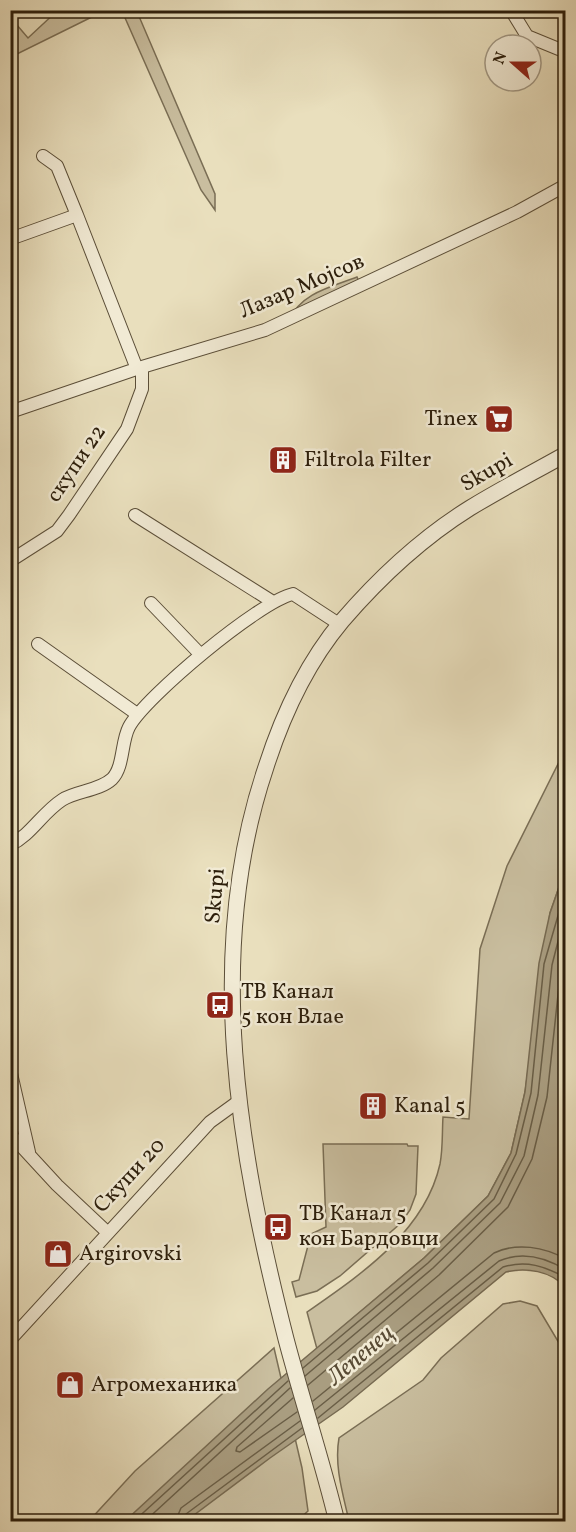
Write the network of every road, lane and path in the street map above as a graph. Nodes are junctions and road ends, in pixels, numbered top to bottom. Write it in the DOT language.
graph roads {
  1 [pos="511,10"];
  2 [pos="566,51"];
  3 [pos="44,156"];
  4 [pos="566,185"];
  5 [pos="77,215"];
  6 [pos="10,239"];
  7 [pos="140,368"];
  8 [pos="10,412"];
  9 [pos="566,454"];
  10 [pos="135,515"];
  11 [pos="10,561"];
  12 [pos="273,602"];
  13 [pos="151,603"];
  14 [pos="339,624"];
  15 [pos="38,644"];
  16 [pos="200,654"];
  17 [pos="137,714"];
  18 [pos="10,845"];
  19 [pos="10,1069"];
  20 [pos="239,1101"];
  21 [pos="10,1134"];
  22 [pos="30,1153"];
  23 [pos="108,1232"];
  24 [pos="12,1336"];
  25 [pos="337,1521"];
  1 -- 2 [label="street"];
  3 -- 5 [label="street"];
  4 -- 7 [label="street, Лазар Мојсов"];
  5 -- 6 [label="street"];
  5 -- 7 [label="street"];
  7 -- 8 [label="street, Лазар Мојсов"];
  7 -- 11 [label="street, скупи 22"];
  9 -- 14 [label="street, Skupi"];
  10 -- 12 [label="street"];
  12 -- 14 [label="street"];
  12 -- 16 [label="street"];
  13 -- 16 [label="street"];
  14 -- 20 [label="street, Skupi"];
  15 -- 17 [label="street"];
  16 -- 17 [label="street"];
  17 -- 18 [label="street"];
  19 -- 22 [label="street"];
  20 -- 23 [label="street, Скупи 20"];
  20 -- 25 [label="street, Skupi"];
  21 -- 22 [label="street"];
  22 -- 23 [label="street"];
  23 -- 24 [label="street, Скупи 20"];
}
